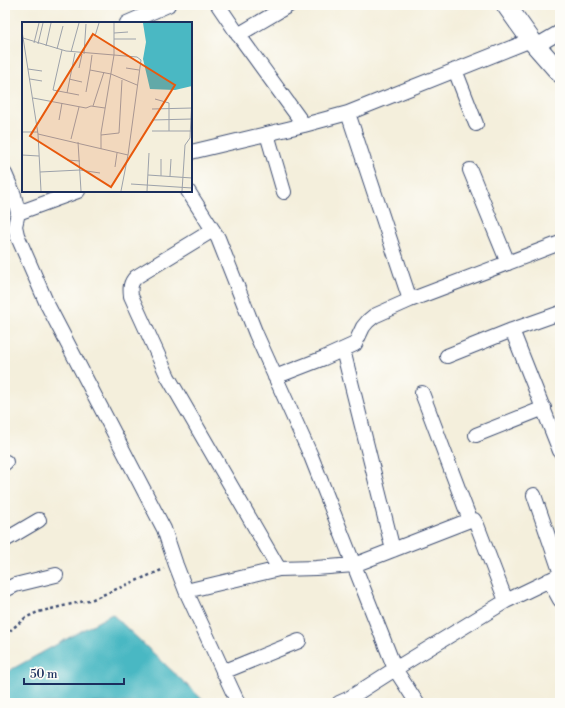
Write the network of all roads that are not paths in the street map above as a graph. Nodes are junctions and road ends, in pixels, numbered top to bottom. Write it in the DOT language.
graph roads {
  1 [pos="168,5"];
  2 [pos="218,5"];
  3 [pos="289,5"];
  4 [pos="506,5"];
  5 [pos="129,22"];
  6 [pos="560,32"];
  7 [pos="238,35"];
  8 [pos="533,43"];
  9 [pos="455,70"];
  10 [pos="560,73"];
  11 [pos="348,113"];
  12 [pos="476,124"];
  13 [pos="304,125"];
  14 [pos="267,134"];
  15 [pos="192,152"];
  16 [pos="470,170"];
  17 [pos="5,174"];
  18 [pos="73,192"];
  19 [pos="189,192"];
  20 [pos="284,192"];
  21 [pos="18,213"];
  22 [pos="213,230"];
  23 [pos="560,243"];
  24 [pos="508,263"];
  25 [pos="410,300"];
  26 [pos="560,313"];
  27 [pos="512,330"];
  28 [pos="343,350"];
  29 [pos="448,356"];
  30 [pos="275,377"];
  31 [pos="422,393"];
  32 [pos="544,408"];
  33 [pos="476,435"];
  34 [pos="560,451"];
  35 [pos="534,495"];
  36 [pos="39,520"];
  37 [pos="470,520"];
  38 [pos="5,540"];
  39 [pos="393,550"];
  40 [pos="354,565"];
  41 [pos="279,569"];
  42 [pos="560,571"];
  43 [pos="56,574"];
  44 [pos="554,578"];
  45 [pos="5,590"];
  46 [pos="186,591"];
  47 [pos="560,600"];
  48 [pos="506,601"];
  49 [pos="299,641"];
  50 [pos="396,669"];
  51 [pos="224,672"];
  52 [pos="238,703"];
  53 [pos="338,703"];
  54 [pos="417,703"];
  1 -- 5 [label="street"];
  2 -- 7 [label="street"];
  3 -- 7 [label="street"];
  4 -- 8 [label="street"];
  6 -- 8 [label="street"];
  7 -- 13 [label="street"];
  8 -- 9 [label="street"];
  8 -- 10 [label="street"];
  9 -- 11 [label="street"];
  9 -- 12 [label="street"];
  11 -- 13 [label="street"];
  11 -- 25 [label="street"];
  13 -- 14 [label="street"];
  14 -- 15 [label="street"];
  14 -- 20 [label="street"];
  16 -- 24 [label="street"];
  17 -- 21 [label="street"];
  18 -- 21 [label="street"];
  19 -- 22 [label="street"];
  21 -- 46 [label="street"];
  22 -- 30 [label="street"];
  22 -- 41 [label="street"];
  23 -- 24 [label="street"];
  24 -- 25 [label="street"];
  25 -- 28 [label="street"];
  26 -- 27 [label="street"];
  27 -- 29 [label="street"];
  27 -- 32 [label="street"];
  28 -- 30 [label="street"];
  28 -- 39 [label="street"];
  30 -- 40 [label="street"];
  31 -- 37 [label="street"];
  32 -- 33 [label="street"];
  32 -- 34 [label="street"];
  35 -- 42 [label="street"];
  36 -- 38 [label="street"];
  37 -- 39 [label="street"];
  37 -- 48 [label="street"];
  39 -- 40 [label="street"];
  40 -- 41 [label="street"];
  40 -- 50 [label="street"];
  41 -- 46 [label="street"];
  43 -- 45 [label="street"];
  44 -- 47 [label="street"];
  44 -- 48 [label="street"];
  46 -- 51 [label="street"];
  48 -- 50 [label="street"];
  49 -- 51 [label="street"];
  50 -- 53 [label="street"];
  50 -- 54 [label="street"];
  51 -- 52 [label="street"];
}
